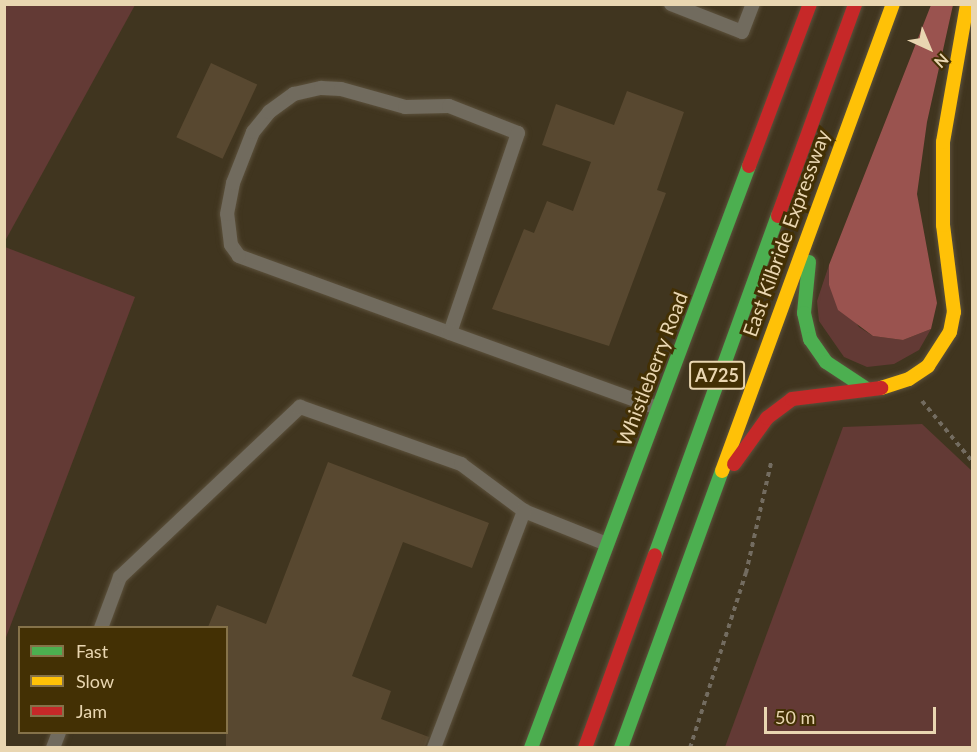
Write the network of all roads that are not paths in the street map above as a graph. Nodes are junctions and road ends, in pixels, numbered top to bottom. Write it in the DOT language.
graph roads {
  1 [pos="671,4"];
  2 [pos="753,4"];
  3 [pos="810,4"];
  4 [pos="855,4"];
  5 [pos="893,4"];
  6 [pos="968,6"];
  7 [pos="808,231"];
  8 [pos="954,312"];
  9 [pos="972,320"];
  10 [pos="450,333"];
  11 [pos="874,388"];
  12 [pos="657,408"];
  13 [pos="718,478"];
  14 [pos="524,511"];
  15 [pos="607,544"];
  16 [pos="101,626"];
  17 [pos="434,747"];
  18 [pos="531,747"];
  19 [pos="585,747"];
  20 [pos="621,747"];
  1 -- 2 [label="lane"];
  3 -- 12 [label="main road, Whistleberry Road"];
  4 -- 19 [label="main road, East Kilbride Expressway / A725"];
  5 -- 7 [label="main road, East Kilbride Expressway / A725"];
  6 -- 8 [label="main road"];
  7 -- 11 [label="main road"];
  7 -- 13 [label="main road, East Kilbride Expressway / A725"];
  8 -- 9 [label="lane"];
  8 -- 11 [label="main road"];
  10 -- 10 [label="lane"];
  10 -- 12 [label="lane"];
  11 -- 13 [label="main road"];
  12 -- 15 [label="main road, Whistleberry Road"];
  13 -- 20 [label="main road, East Kilbride Expressway / A725"];
  14 -- 15 [label="lane"];
  14 -- 16 [label="lane"];
  14 -- 17 [label="lane"];
  15 -- 18 [label="main road, Whistleberry Road"];
}
